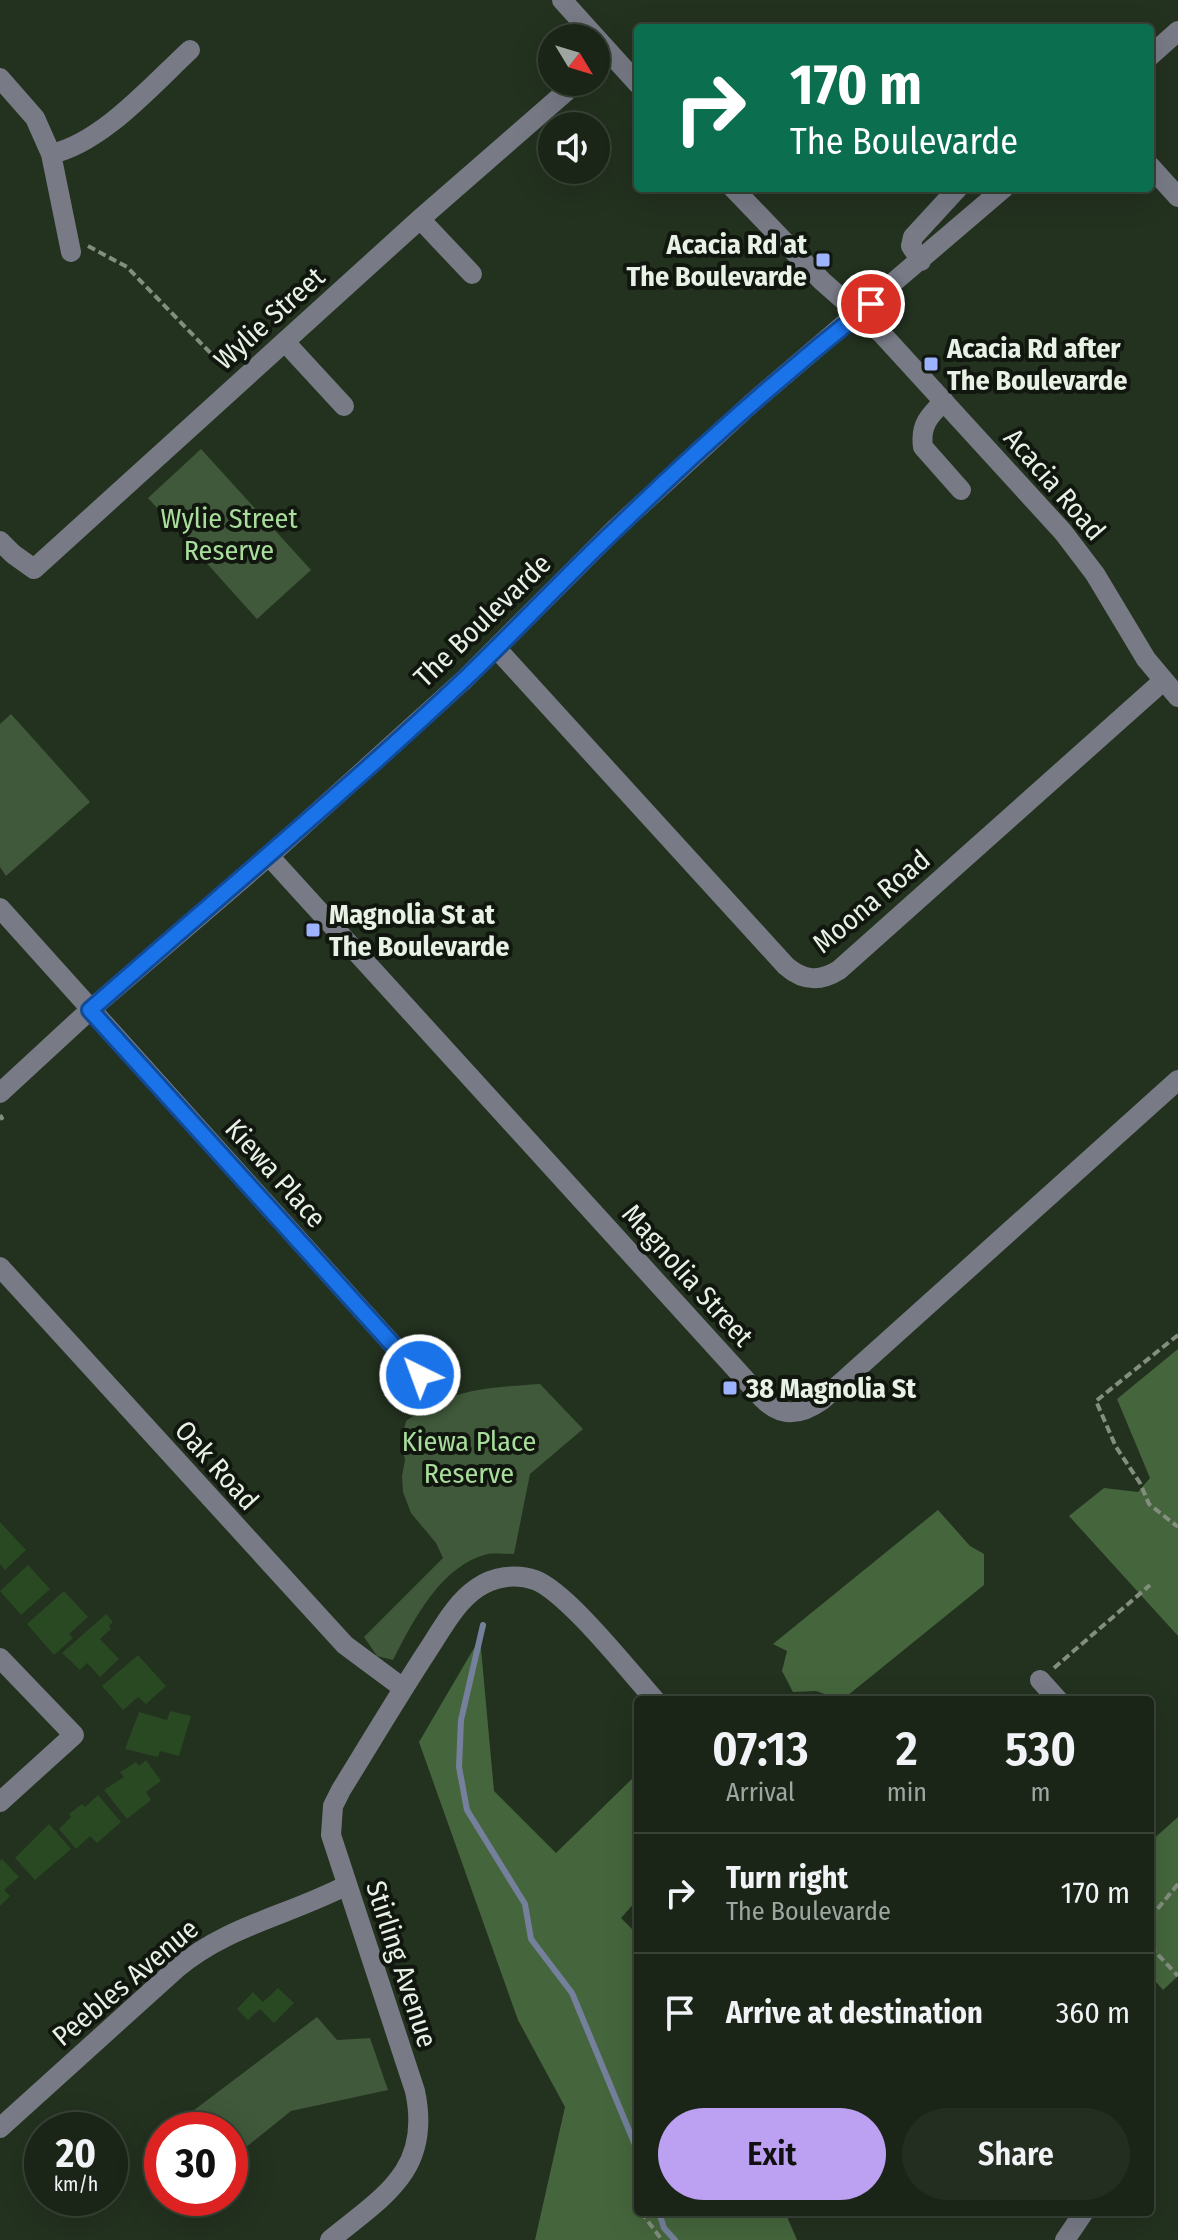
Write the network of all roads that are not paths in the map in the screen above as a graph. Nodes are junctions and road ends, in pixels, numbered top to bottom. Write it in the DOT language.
graph roads {
  1 [pos="562,0"];
  2 [pos="579,24"];
  3 [pos="1178,31"];
  4 [pos="190,50"];
  5 [pos="1154,52"];
  6 [pos="610,64"];
  7 [pos="0,78"];
  8 [pos="634,81"];
  9 [pos="561,96"];
  10 [pos="51,154"];
  11 [pos="1154,170"];
  12 [pos="737,192"];
  13 [pos="954,192"];
  14 [pos="999,192"];
  15 [pos="1178,197"];
  16 [pos="420,219"];
  17 [pos="70,244"];
  18 [pos="921,261"];
  19 [pos="472,274"];
  20 [pos="859,314"];
  21 [pos="285,342"];
  22 [pos="944,401"];
  23 [pos="344,406"];
  24 [pos="961,490"];
  25 [pos="0,541"];
  26 [pos="496,648"];
  27 [pos="1163,681"];
  28 [pos="1178,697"];
  29 [pos="269,856"];
  30 [pos="0,908"];
  31 [pos="90,1010"];
  32 [pos="1178,1080"];
  33 [pos="0,1093"];
  34 [pos="0,1267"];
  35 [pos="420,1375"];
  36 [pos="0,1658"];
  37 [pos="1040,1680"];
  38 [pos="403,1688"];
  39 [pos="651,1696"];
  40 [pos="1054,1696"];
  41 [pos="0,1802"];
  42 [pos="347,1885"];
  43 [pos="0,2128"];
  44 [pos="1081,2216"];
  45 [pos="330,2240"];
  46 [pos="1065,2240"];
  1 -- 2 [label="street"];
  3 -- 5 [label="street"];
  4 -- 10 [label="street"];
  6 -- 8 [label="street"];
  7 -- 10 [label="street"];
  9 -- 16 [label="street, Wylie Street"];
  10 -- 17 [label="street"];
  11 -- 15 [label="street"];
  12 -- 20 [label="street, Acacia Road"];
  13 -- 18 [label="street"];
  14 -- 18 [label="street, The Boulevarde"];
  16 -- 19 [label="street"];
  16 -- 21 [label="street, Wylie Street"];
  18 -- 20 [label="street, The Boulevarde"];
  20 -- 22 [label="street, Acacia Road"];
  20 -- 26 [label="street, The Boulevarde"];
  21 -- 23 [label="street"];
  21 -- 25 [label="street, Wylie Street"];
  22 -- 24 [label="street"];
  22 -- 27 [label="street, Acacia Road"];
  26 -- 27 [label="street, Moona Road"];
  26 -- 29 [label="street, The Boulevarde"];
  27 -- 28 [label="street, Acacia Road"];
  29 -- 31 [label="street, The Boulevarde"];
  29 -- 32 [label="street, Magnolia Street"];
  30 -- 31 [label="street, Kiewa Place"];
  31 -- 33 [label="street, The Boulevarde"];
  31 -- 35 [label="street, Kiewa Place"];
  34 -- 38 [label="street, Oak Road"];
  36 -- 41 [label="street"];
  37 -- 40 [label="street"];
  38 -- 39 [label="street, Stirling Avenue"];
  38 -- 42 [label="street, Stirling Avenue"];
  42 -- 43 [label="street, Peebles Avenue"];
  42 -- 45 [label="street, Stirling Avenue"];
  44 -- 46 [label="street"];
}
